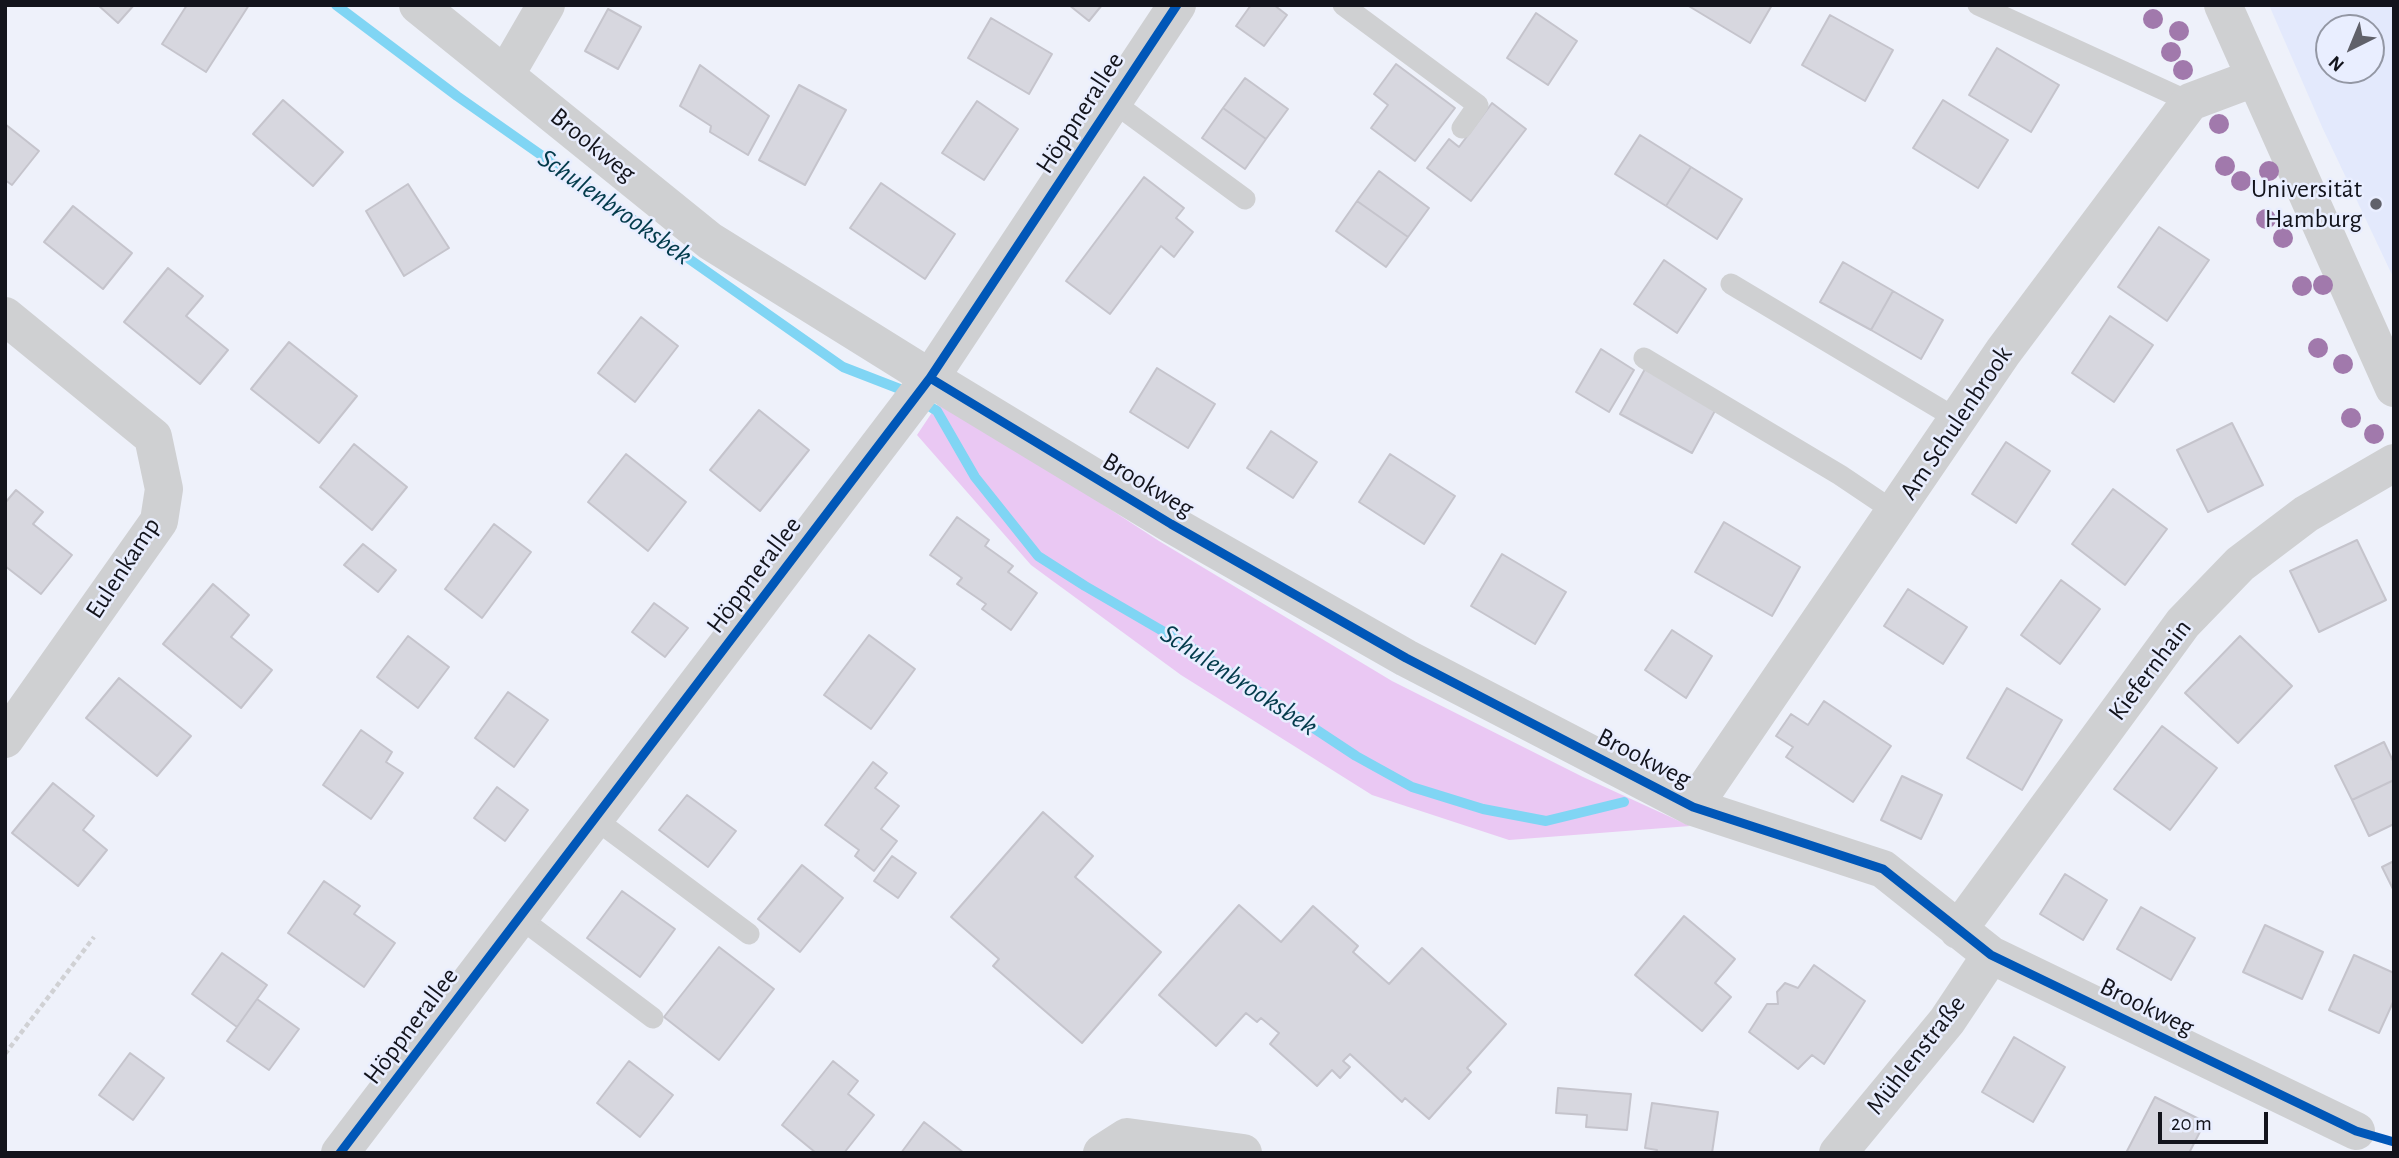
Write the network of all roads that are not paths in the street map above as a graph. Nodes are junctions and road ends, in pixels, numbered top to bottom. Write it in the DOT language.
graph roads {
  1 [pos="418,5"];
  2 [pos="546,5"];
  3 [pos="1177,5"];
  4 [pos="1343,5"];
  5 [pos="1978,5"];
  6 [pos="2223,5"];
  7 [pos="506,74"];
  8 [pos="2254,78"];
  9 [pos="1113,102"];
  10 [pos="2190,102"];
  11 [pos="1462,128"];
  12 [pos="1245,199"];
  13 [pos="1731,285"];
  14 [pos="5,316"];
  15 [pos="1644,358"];
  16 [pos="930,378"];
  17 [pos="2394,388"];
  18 [pos="1957,419"];
  19 [pos="2394,463"];
  20 [pos="1895,512"];
  21 [pos="5,739"];
  22 [pos="1693,807"];
  23 [pos="595,819"];
  24 [pos="520,918"];
  25 [pos="1958,930"];
  26 [pos="749,934"];
  27 [pos="1991,955"];
  28 [pos="653,1018"];
  29 [pos="2356,1131"];
  30 [pos="340,1153"];
  31 [pos="1102,1153"];
  32 [pos="1243,1153"];
  33 [pos="1838,1153"];
  1 -- 7 [label="street, Brookweg"];
  2 -- 7 [label="street"];
  3 -- 9 [label="street, Höppnerallee"];
  4 -- 11 [label="lane"];
  5 -- 10 [label="lane"];
  6 -- 8 [label="street"];
  7 -- 16 [label="street, Brookweg"];
  8 -- 10 [label="street"];
  8 -- 17 [label="street"];
  9 -- 12 [label="lane"];
  9 -- 16 [label="street, Höppnerallee"];
  10 -- 18 [label="street, Am Schulenbrook"];
  13 -- 18 [label="lane"];
  14 -- 21 [label="street, Eulenkamp"];
  15 -- 20 [label="lane"];
  16 -- 22 [label="street, Brookweg"];
  16 -- 23 [label="street, Höppnerallee"];
  18 -- 20 [label="street, Am Schulenbrook"];
  19 -- 25 [label="street, Kiefernhain"];
  20 -- 22 [label="street, Am Schulenbrook"];
  22 -- 25 [label="street, Brookweg"];
  23 -- 24 [label="street, Höppnerallee"];
  23 -- 26 [label="lane"];
  24 -- 28 [label="lane"];
  24 -- 30 [label="street, Höppnerallee"];
  25 -- 27 [label="street, Brookweg"];
  27 -- 29 [label="street, Brookweg"];
  27 -- 33 [label="street, Mühlenstraße"];
  31 -- 32 [label="street"];
}
